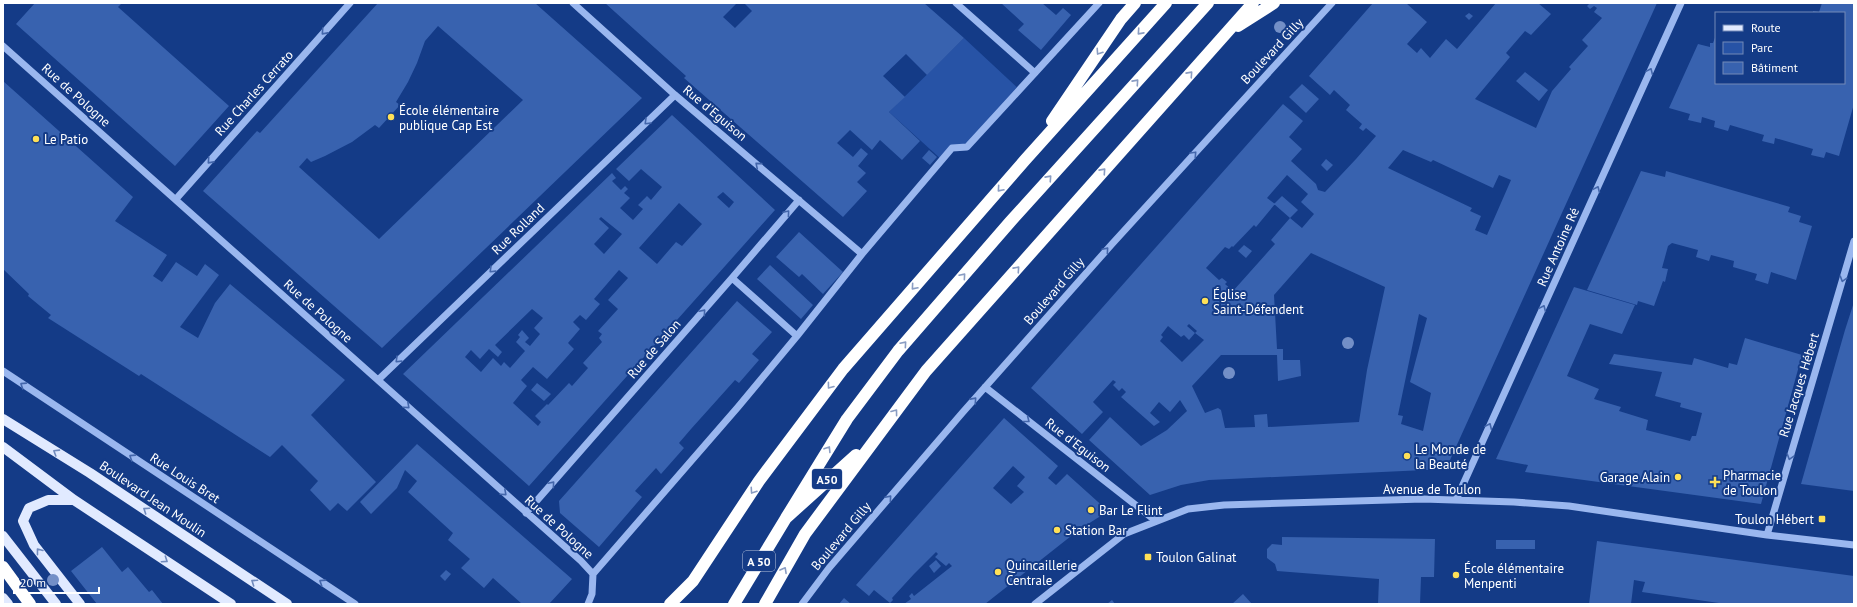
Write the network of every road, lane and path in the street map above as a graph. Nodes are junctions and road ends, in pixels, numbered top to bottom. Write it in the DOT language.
graph roads {
  1 [pos="350,3"];
  2 [pos="573,3"];
  3 [pos="956,3"];
  4 [pos="1099,3"];
  5 [pos="1135,3"];
  6 [pos="1166,3"];
  7 [pos="1208,3"];
  8 [pos="1253,3"];
  9 [pos="1274,3"];
  10 [pos="1332,3"];
  11 [pos="1681,3"];
  12 [pos="1226,34"];
  13 [pos="3,46"];
  14 [pos="1035,73"];
  15 [pos="675,95"];
  16 [pos="1025,160"];
  17 [pos="176,199"];
  18 [pos="799,200"];
  19 [pos="1854,241"];
  20 [pos="862,254"];
  21 [pos="732,278"];
  22 [pos="797,336"];
  23 [pos="3,371"];
  24 [pos="378,380"];
  25 [pos="985,387"];
  26 [pos="3,419"];
  27 [pos="871,443"];
  28 [pos="3,447"];
  29 [pos="74,500"];
  30 [pos="1456,500"];
  31 [pos="526,513"];
  32 [pos="786,518"];
  33 [pos="1156,521"];
  34 [pos="1767,535"];
  35 [pos="3,536"];
  36 [pos="1854,545"];
  37 [pos="3,567"];
  38 [pos="593,574"];
  39 [pos="693,581"];
  40 [pos="3,598"];
  41 [pos="8,604"];
  42 [pos="30,604"];
  43 [pos="56,604"];
  44 [pos="80,604"];
  45 [pos="231,604"];
  46 [pos="287,604"];
  47 [pos="355,604"];
  48 [pos="588,604"];
  49 [pos="670,604"];
  50 [pos="679,604"];
  51 [pos="734,604"];
  52 [pos="765,604"];
  53 [pos="802,604"];
  54 [pos="1035,604"];
  1 -- 17 [label="street, Rue Charles Cerrato, one-way"];
  2 -- 15 [label="street, Rue d'Eguison"];
  3 -- 14 [label="street"];
  4 -- 14 [label="street"];
  5 -- 16 [label="highway, one-way"];
  6 -- 16 [label="highway, one-way"];
  32 -- 7 [label="highway, one-way"];
  8 -- 12 [label="highway"];
  9 -- 12 [label="highway"];
  25 -- 10 [label="street, Boulevard Gilly, one-way"];
  30 -- 11 [label="street, Rue Antoine Ré, one-way"];
  27 -- 12 [label="highway, one-way"];
  13 -- 17 [label="street, Rue de Pologne"];
  14 -- 20 [label="street"];
  18 -- 15 [label="street, Rue d'Eguison, one-way"];
  15 -- 24 [label="street, Rue Rolland, one-way"];
  16 -- 39 [label="highway, one-way"];
  17 -- 24 [label="street, Rue de Pologne"];
  18 -- 20 [label="street, Rue d'Eguison"];
  21 -- 18 [label="street, Rue de Salon, one-way"];
  19 -- 34 [label="street, Rue Jacques Hébert, one-way"];
  20 -- 22 [label="street"];
  21 -- 22 [label="street"];
  31 -- 21 [label="street, Rue de Salon, one-way"];
  22 -- 38 [label="street"];
  47 -- 23 [label="street, Rue Louis Bret, one-way"];
  24 -- 31 [label="street, Rue de Pologne, one-way"];
  25 -- 33 [label="street, Rue d'Eguison, one-way"];
  53 -- 25 [label="street, Boulevard Gilly, one-way"];
  46 -- 26 [label="main road, Boulevard Jean Moulin, one-way"];
  27 -- 32 [label="highway, A50"];
  52 -- 27 [label="highway, one-way"];
  28 -- 29 [label="main road"];
  44 -- 29 [label="main road, one-way"];
  29 -- 45 [label="main road, one-way"];
  30 -- 33 [label="street, Avenue de Toulon"];
  30 -- 34 [label="street, Avenue de Toulon"];
  31 -- 38 [label="street, Rue de Pologne"];
  32 -- 51 [label="highway, A 50"];
  33 -- 54 [label="street, Avenue de Toulon"];
  34 -- 36 [label="street, Avenue de Toulon"];
  35 -- 43 [label="main road"];
  37 -- 42 [label="highway"];
  38 -- 48 [label="street, Rue de Pologne"];
  39 -- 49 [label="highway"];
  39 -- 50 [label="highway"];
  40 -- 41 [label="main road"];
}
